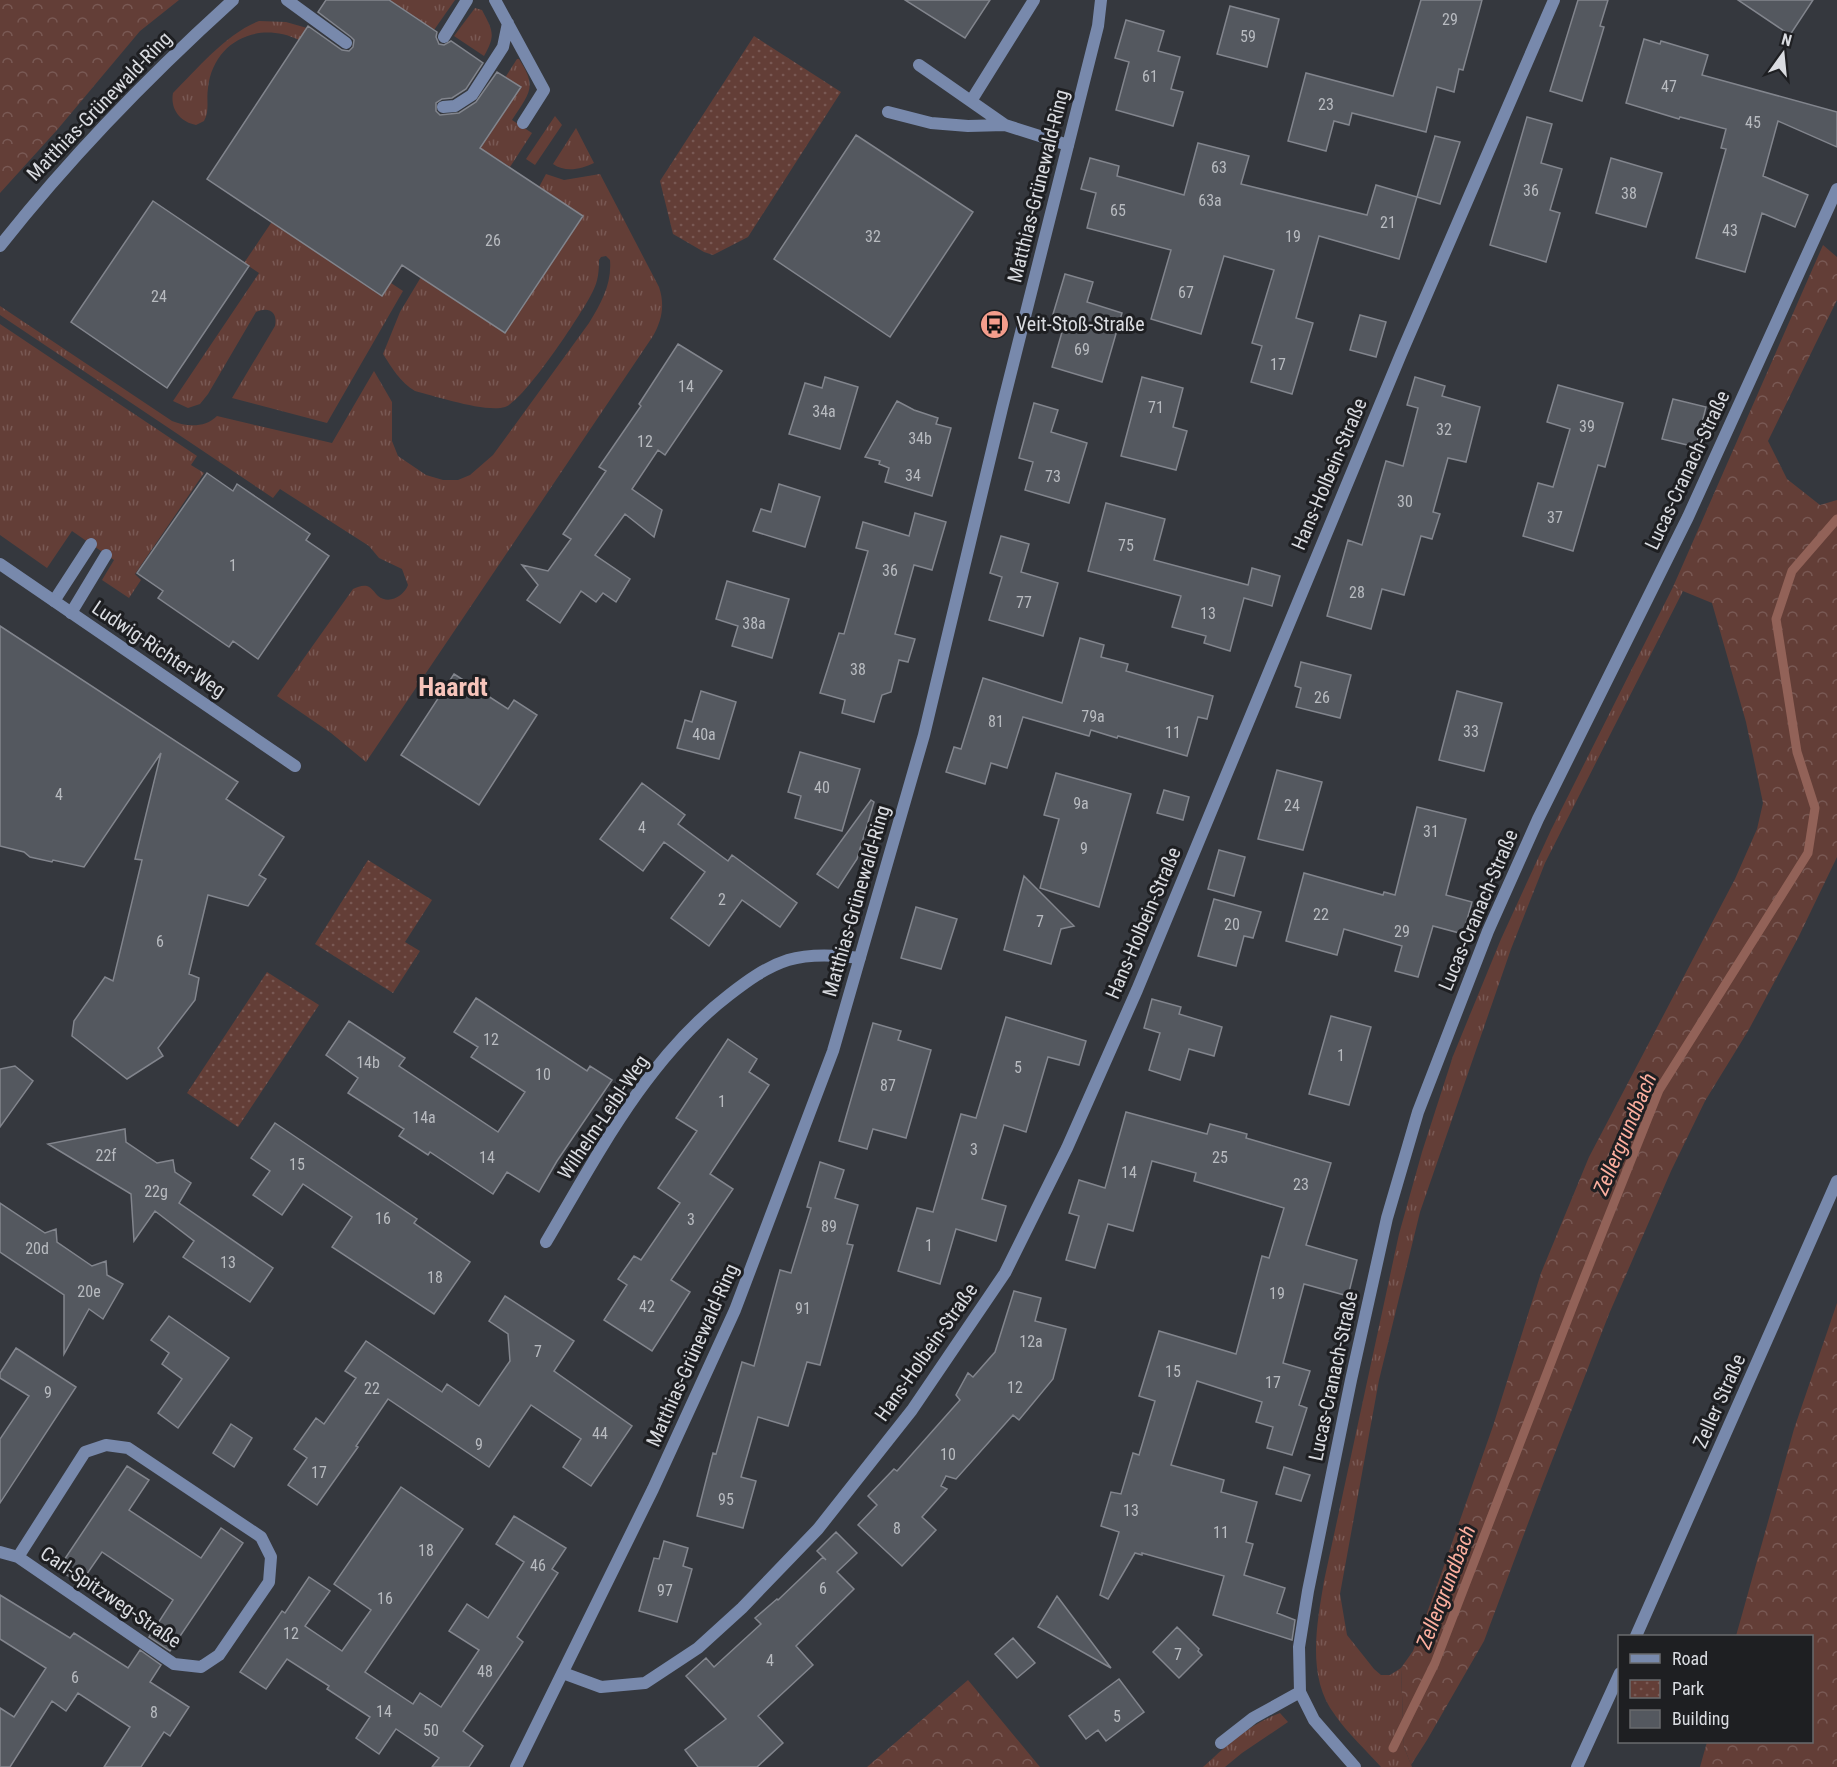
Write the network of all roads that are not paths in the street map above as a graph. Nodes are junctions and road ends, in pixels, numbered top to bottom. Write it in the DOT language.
graph roads {
  1 [pos="233,0"];
  2 [pos="287,0"];
  3 [pos="467,0"];
  4 [pos="495,0"];
  5 [pos="1034,0"];
  6 [pos="1101,0"];
  7 [pos="1554,0"];
  8 [pos="508,23"];
  9 [pos="444,37"];
  10 [pos="346,43"];
  11 [pos="919,65"];
  12 [pos="971,101"];
  13 [pos="442,107"];
  14 [pos="888,112"];
  15 [pos="523,123"];
  16 [pos="1005,125"];
  17 [pos="1068,145"];
  18 [pos="1837,189"];
  19 [pos="0,246"];
  20 [pos="91,544"];
  21 [pos="106,555"];
  22 [pos="0,564"];
  23 [pos="54,601"];
  24 [pos="71,613"];
  25 [pos="295,766"];
  26 [pos="860,958"];
  27 [pos="1837,1181"];
  28 [pos="546,1242"];
  29 [pos="0,1552"];
  30 [pos="18,1557"];
  31 [pos="1636,1635"];
  32 [pos="563,1673"];
  33 [pos="1618,1677"];
  34 [pos="1300,1692"];
  35 [pos="1221,1743"];
  36 [pos="516,1767"];
  37 [pos="1355,1767"];
  38 [pos="1577,1767"];
  1 -- 19 [label="street, Matthias-Grünewald-Ring"];
  2 -- 10 [label="street"];
  3 -- 9 [label="street"];
  4 -- 8 [label="street"];
  5 -- 12 [label="street"];
  6 -- 17 [label="street, Matthias-Grünewald-Ring"];
  7 -- 32 [label="street, Hans-Holbein-Straße"];
  8 -- 13 [label="street"];
  8 -- 15 [label="street"];
  11 -- 12 [label="street"];
  12 -- 16 [label="street"];
  14 -- 16 [label="street"];
  16 -- 17 [label="street"];
  17 -- 26 [label="street, Matthias-Grünewald-Ring"];
  18 -- 34 [label="street, Lucas-Cranach-Straße"];
  20 -- 23 [label="street"];
  21 -- 24 [label="street"];
  22 -- 23 [label="street, Ludwig-Richter-Weg"];
  23 -- 24 [label="street, Ludwig-Richter-Weg"];
  24 -- 25 [label="street, Ludwig-Richter-Weg"];
  26 -- 28 [label="street, Wilhelm-Leibl-Weg"];
  26 -- 32 [label="street, Matthias-Grünewald-Ring"];
  27 -- 31 [label="street, Zeller Straße"];
  29 -- 30 [label="street, Carl-Spitzweg-Straße"];
  30 -- 30 [label="street, Carl-Spitzweg-Straße"];
  32 -- 36 [label="street, Matthias-Grünewald-Ring"];
  33 -- 38 [label="street"];
  34 -- 35 [label="street"];
  34 -- 37 [label="street, Lucas-Cranach-Straße"];
}
